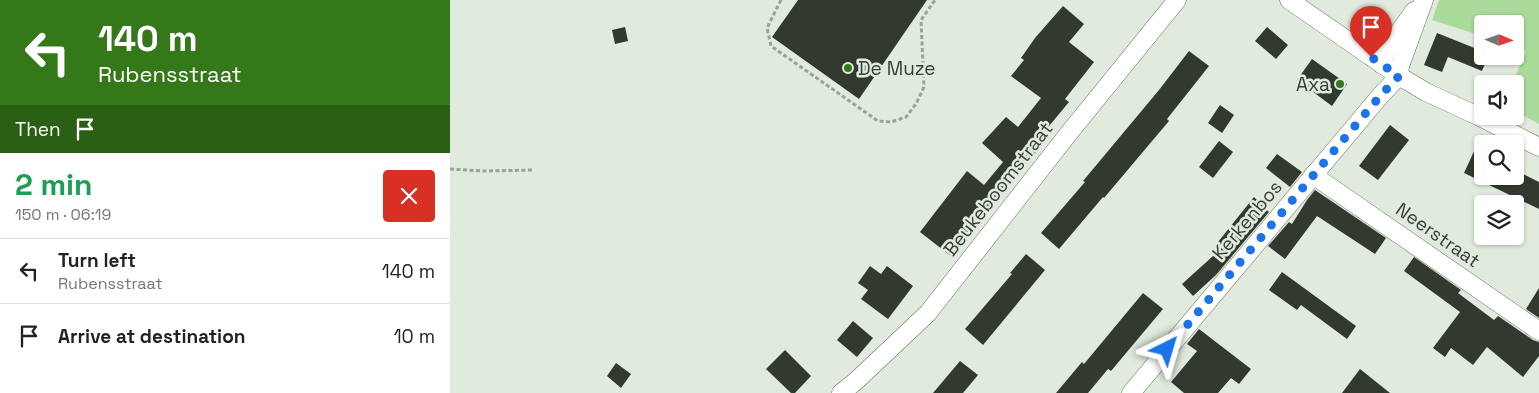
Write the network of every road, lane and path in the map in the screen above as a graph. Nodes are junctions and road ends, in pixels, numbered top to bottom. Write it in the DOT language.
graph roads {
  1 [pos="780,0"];
  2 [pos="935,0"];
  3 [pos="1177,0"];
  4 [pos="1289,0"];
  5 [pos="1423,0"];
  6 [pos="1381,64"];
  7 [pos="1399,76"];
  8 [pos="1539,148"];
  9 [pos="450,169"];
  10 [pos="534,170"];
  11 [pos="1313,175"];
  12 [pos="1539,331"];
  13 [pos="841,393"];
  14 [pos="1131,393"];
  1 -- 2 [label="path"];
  3 -- 13 [label="street, Beukeboomstraat"];
  4 -- 6 [label="street"];
  5 -- 6 [label="street"];
  5 -- 7 [label="street"];
  6 -- 7 [label="street"];
  7 -- 8 [label="street"];
  7 -- 11 [label="street, Kerkenbos"];
  9 -- 10 [label="path"];
  11 -- 12 [label="street, Neerstraat"];
  11 -- 14 [label="street, Kerkenbos"];
}
